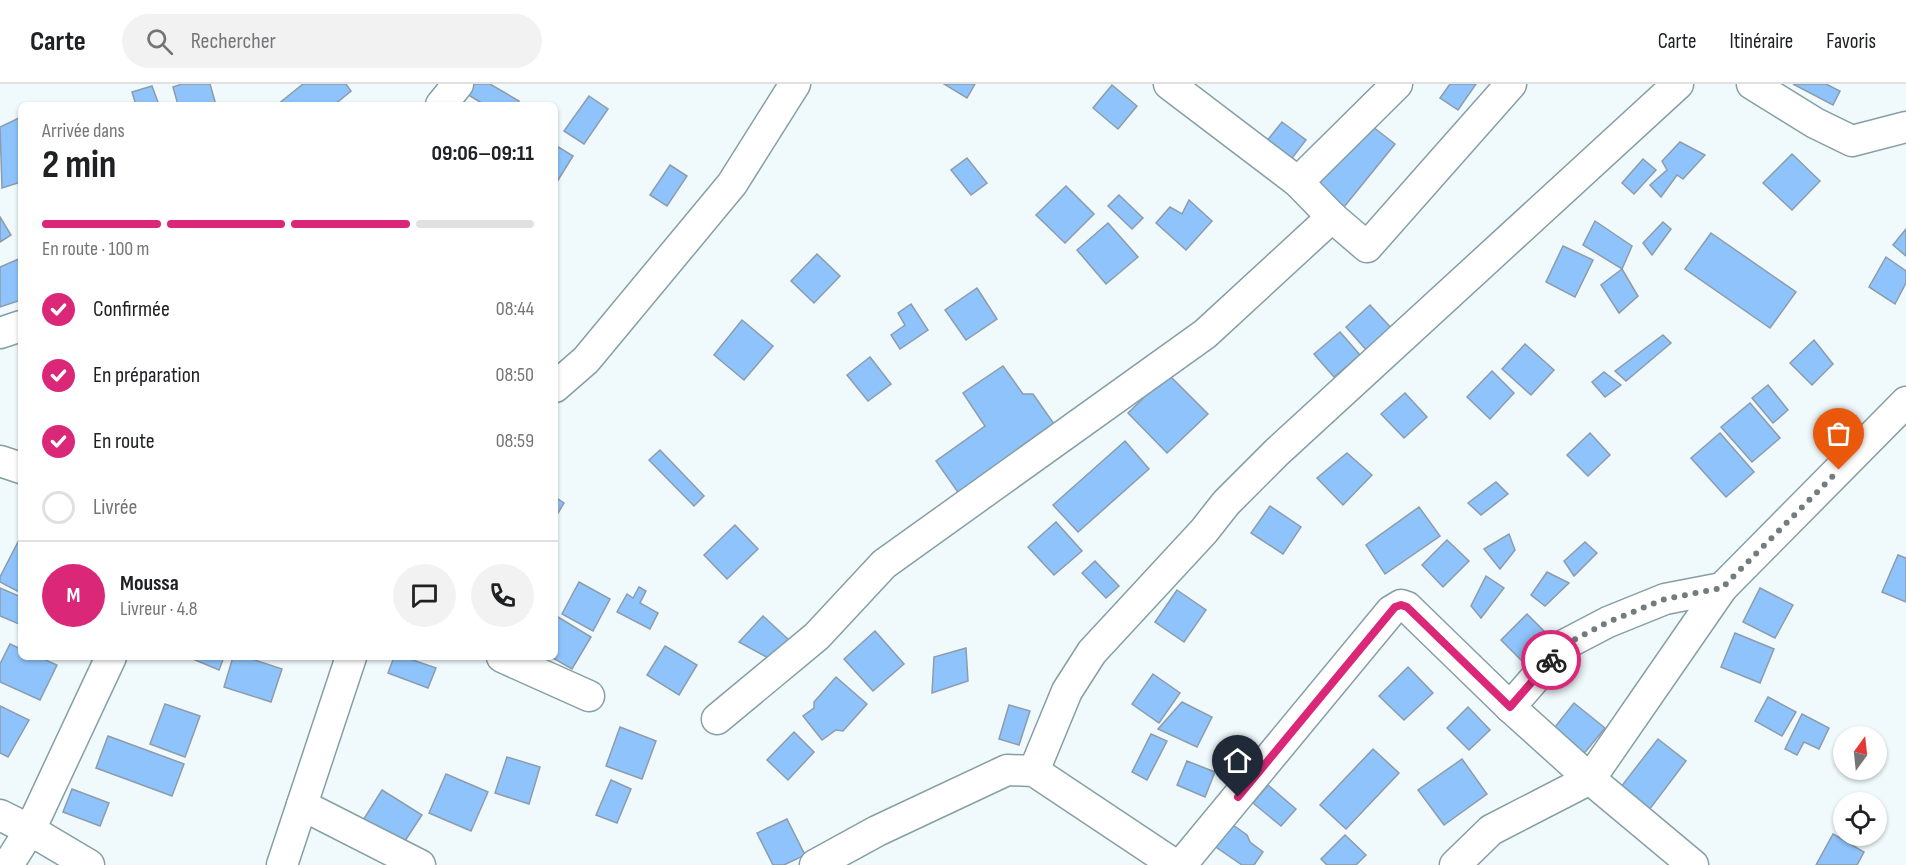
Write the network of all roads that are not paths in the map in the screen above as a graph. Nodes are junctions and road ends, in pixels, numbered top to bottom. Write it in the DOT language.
graph roads {
  1 [pos="458,84"];
  2 [pos="1169,84"];
  3 [pos="1397,84"];
  4 [pos="1511,84"];
  5 [pos="1678,84"];
  6 [pos="1752,84"];
  7 [pos="793,85"];
  8 [pos="443,102"];
  9 [pos="1906,127"];
  10 [pos="1298,182"];
  11 [pos="1332,217"];
  12 [pos="18,327"];
  13 [pos="0,333"];
  14 [pos="558,384"];
  15 [pos="1906,402"];
  16 [pos="0,461"];
  17 [pos="18,467"];
  18 [pos="1722,588"];
  19 [pos="110,660"];
  20 [pos="350,660"];
  21 [pos="509,660"];
  22 [pos="589,696"];
  23 [pos="1510,707"];
  24 [pos="717,719"];
  25 [pos="1034,771"];
  26 [pos="1590,779"];
  27 [pos="302,805"];
  28 [pos="0,815"];
  29 [pos="30,830"];
  30 [pos="8,865"];
  31 [pos="89,865"];
  32 [pos="282,865"];
  33 [pos="420,865"];
  34 [pos="815,865"];
  35 [pos="1175,865"];
  36 [pos="1181,865"];
  37 [pos="1455,865"];
  38 [pos="1693,865"];
  1 -- 8 [label="street"];
  2 -- 10 [label="street"];
  3 -- 10 [label="street"];
  4 -- 11 [label="street"];
  5 -- 25 [label="street"];
  6 -- 9 [label="street"];
  7 -- 14 [label="street"];
  10 -- 11 [label="street"];
  11 -- 24 [label="street"];
  12 -- 13 [label="street"];
  15 -- 18 [label="street"];
  16 -- 17 [label="street"];
  18 -- 23 [label="street"];
  18 -- 26 [label="street"];
  19 -- 29 [label="street"];
  20 -- 27 [label="street"];
  21 -- 22 [label="street"];
  23 -- 26 [label="street"];
  23 -- 36 [label="street"];
  25 -- 34 [label="street"];
  25 -- 35 [label="street"];
  26 -- 37 [label="street"];
  26 -- 38 [label="street"];
  27 -- 32 [label="street"];
  27 -- 33 [label="street"];
  28 -- 29 [label="street"];
  29 -- 30 [label="street"];
  29 -- 31 [label="street"];
}
